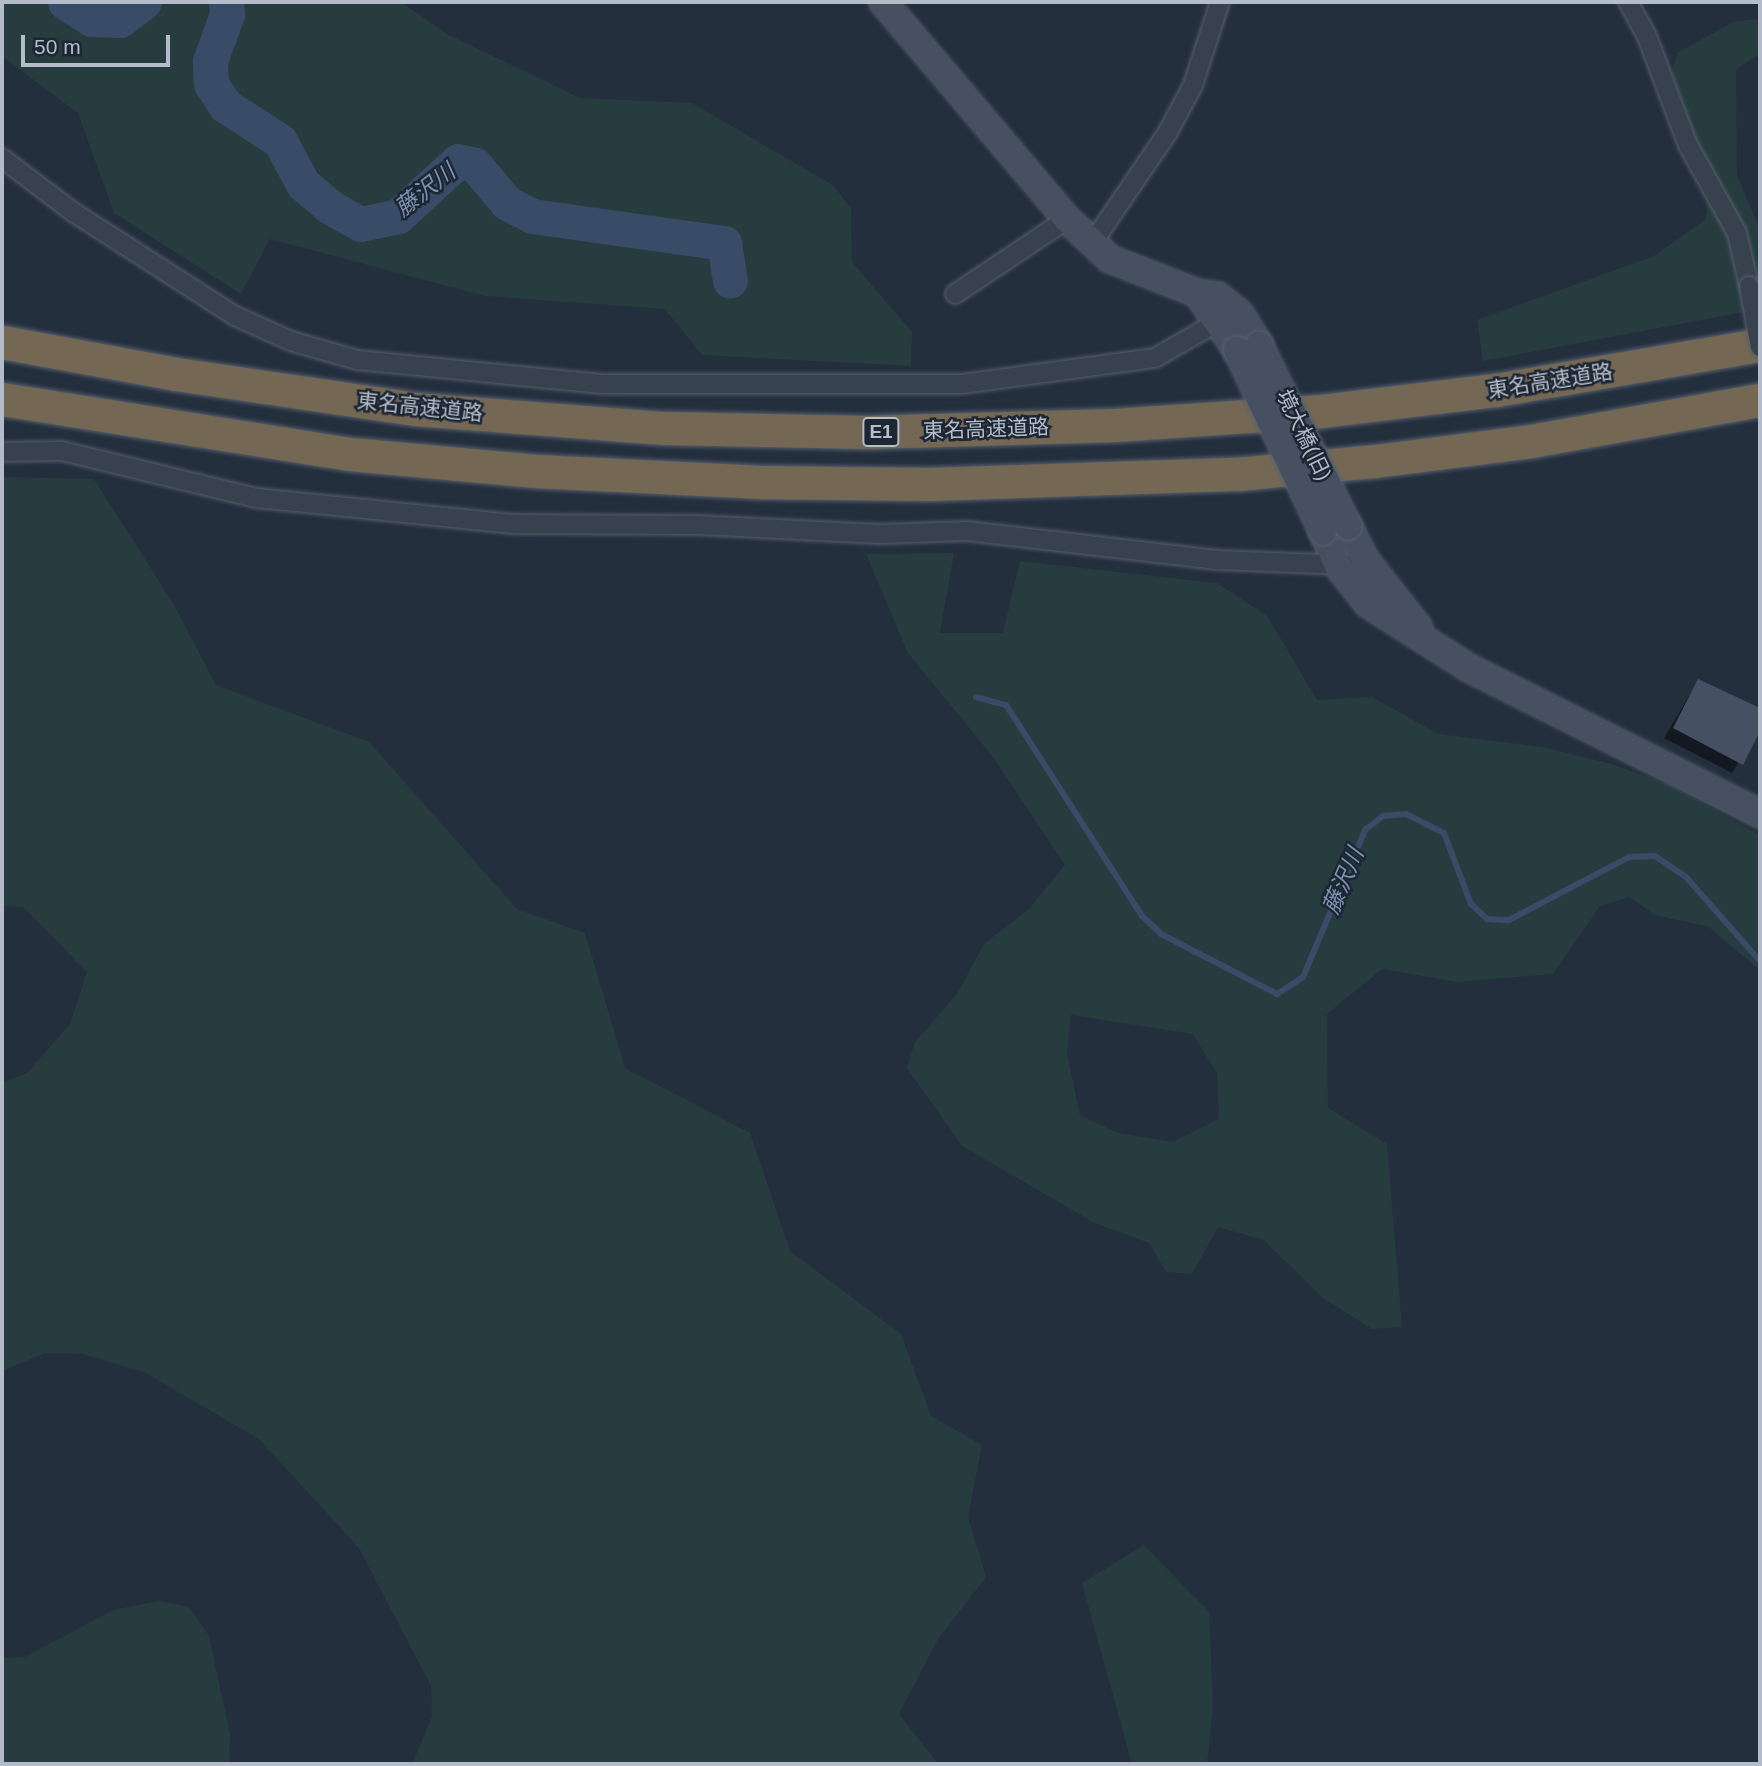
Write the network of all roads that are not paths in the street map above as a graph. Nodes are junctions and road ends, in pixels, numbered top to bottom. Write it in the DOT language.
graph roads {
  1 [pos="883,2"];
  2 [pos="1220,2"];
  3 [pos="1628,2"];
  4 [pos="2,158"];
  5 [pos="1067,219"];
  6 [pos="1093,242"];
  7 [pos="1198,293"];
  8 [pos="956,294"];
  9 [pos="1219,321"];
  10 [pos="2,342"];
  11 [pos="1760,346"];
  12 [pos="1248,347"];
  13 [pos="2,399"];
  14 [pos="1760,400"];
  15 [pos="2,452"];
  16 [pos="1336,529"];
  17 [pos="1366,561"];
  18 [pos="1338,566"];
  19 [pos="1427,638"];
  20 [pos="1760,814"];
  1 -- 5 [label="street"];
  2 -- 6 [label="street"];
  3 -- 11 [label="street, bridge"];
  4 -- 9 [label="street"];
  5 -- 6 [label="street"];
  5 -- 8 [label="street"];
  6 -- 7 [label="street"];
  7 -- 9 [label="street"];
  7 -- 12 [label="street"];
  9 -- 12 [label="street"];
  10 -- 11 [label="highway, 東名高速道路 / E1"];
  12 -- 16 [label="street, bridge"];
  13 -- 14 [label="highway"];
  15 -- 18 [label="street"];
  16 -- 17 [label="street"];
  16 -- 18 [label="street"];
  17 -- 18 [label="street"];
  17 -- 19 [label="street"];
  18 -- 19 [label="street"];
  19 -- 20 [label="street"];
}
